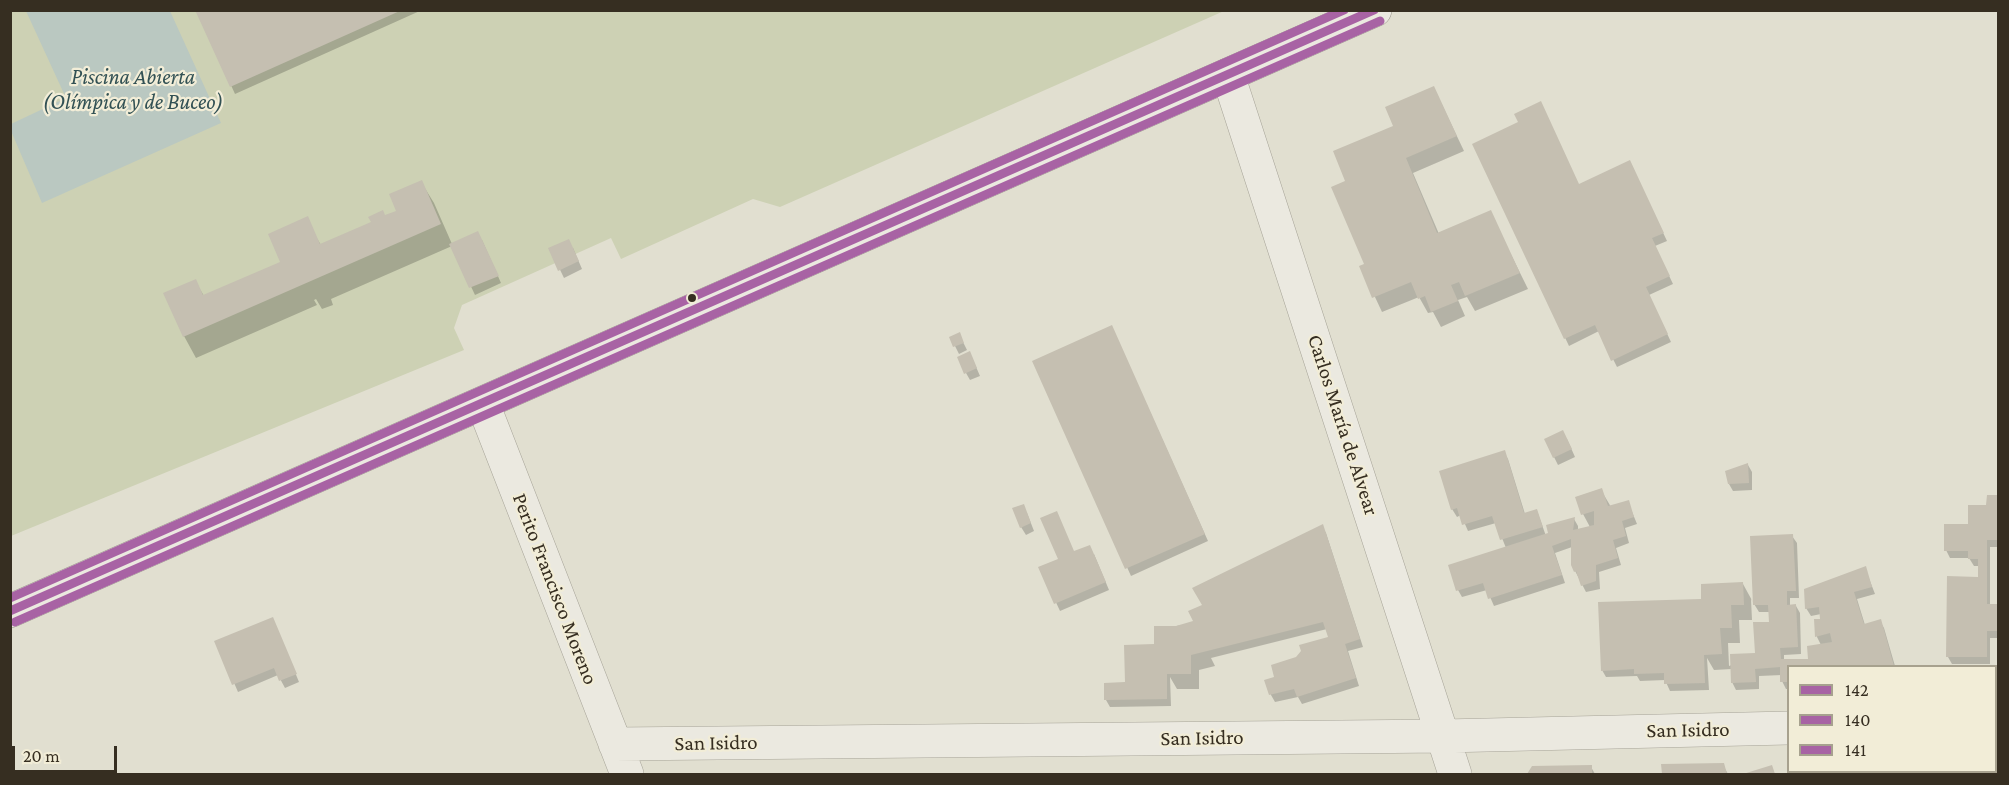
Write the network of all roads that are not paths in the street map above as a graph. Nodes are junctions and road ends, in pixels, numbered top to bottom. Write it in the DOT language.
graph roads {
  1 [pos="1375,10"];
  2 [pos="1228,75"];
  3 [pos="483,404"];
  4 [pos="10,611"];
  5 [pos="1787,728"];
  6 [pos="1444,736"];
  7 [pos="615,744"];
  8 [pos="627,774"];
  9 [pos="1455,774"];
  1 -- 2 [label="street"];
  2 -- 3 [label="street"];
  2 -- 6 [label="street, Carlos María de Alvear"];
  3 -- 4 [label="street"];
  3 -- 7 [label="street, Perito Francisco Moreno"];
  5 -- 6 [label="street, San Isidro"];
  6 -- 7 [label="street, San Isidro"];
  6 -- 9 [label="street, Carlos María de Alvear"];
  7 -- 8 [label="street, Perito Francisco Moreno"];
}
